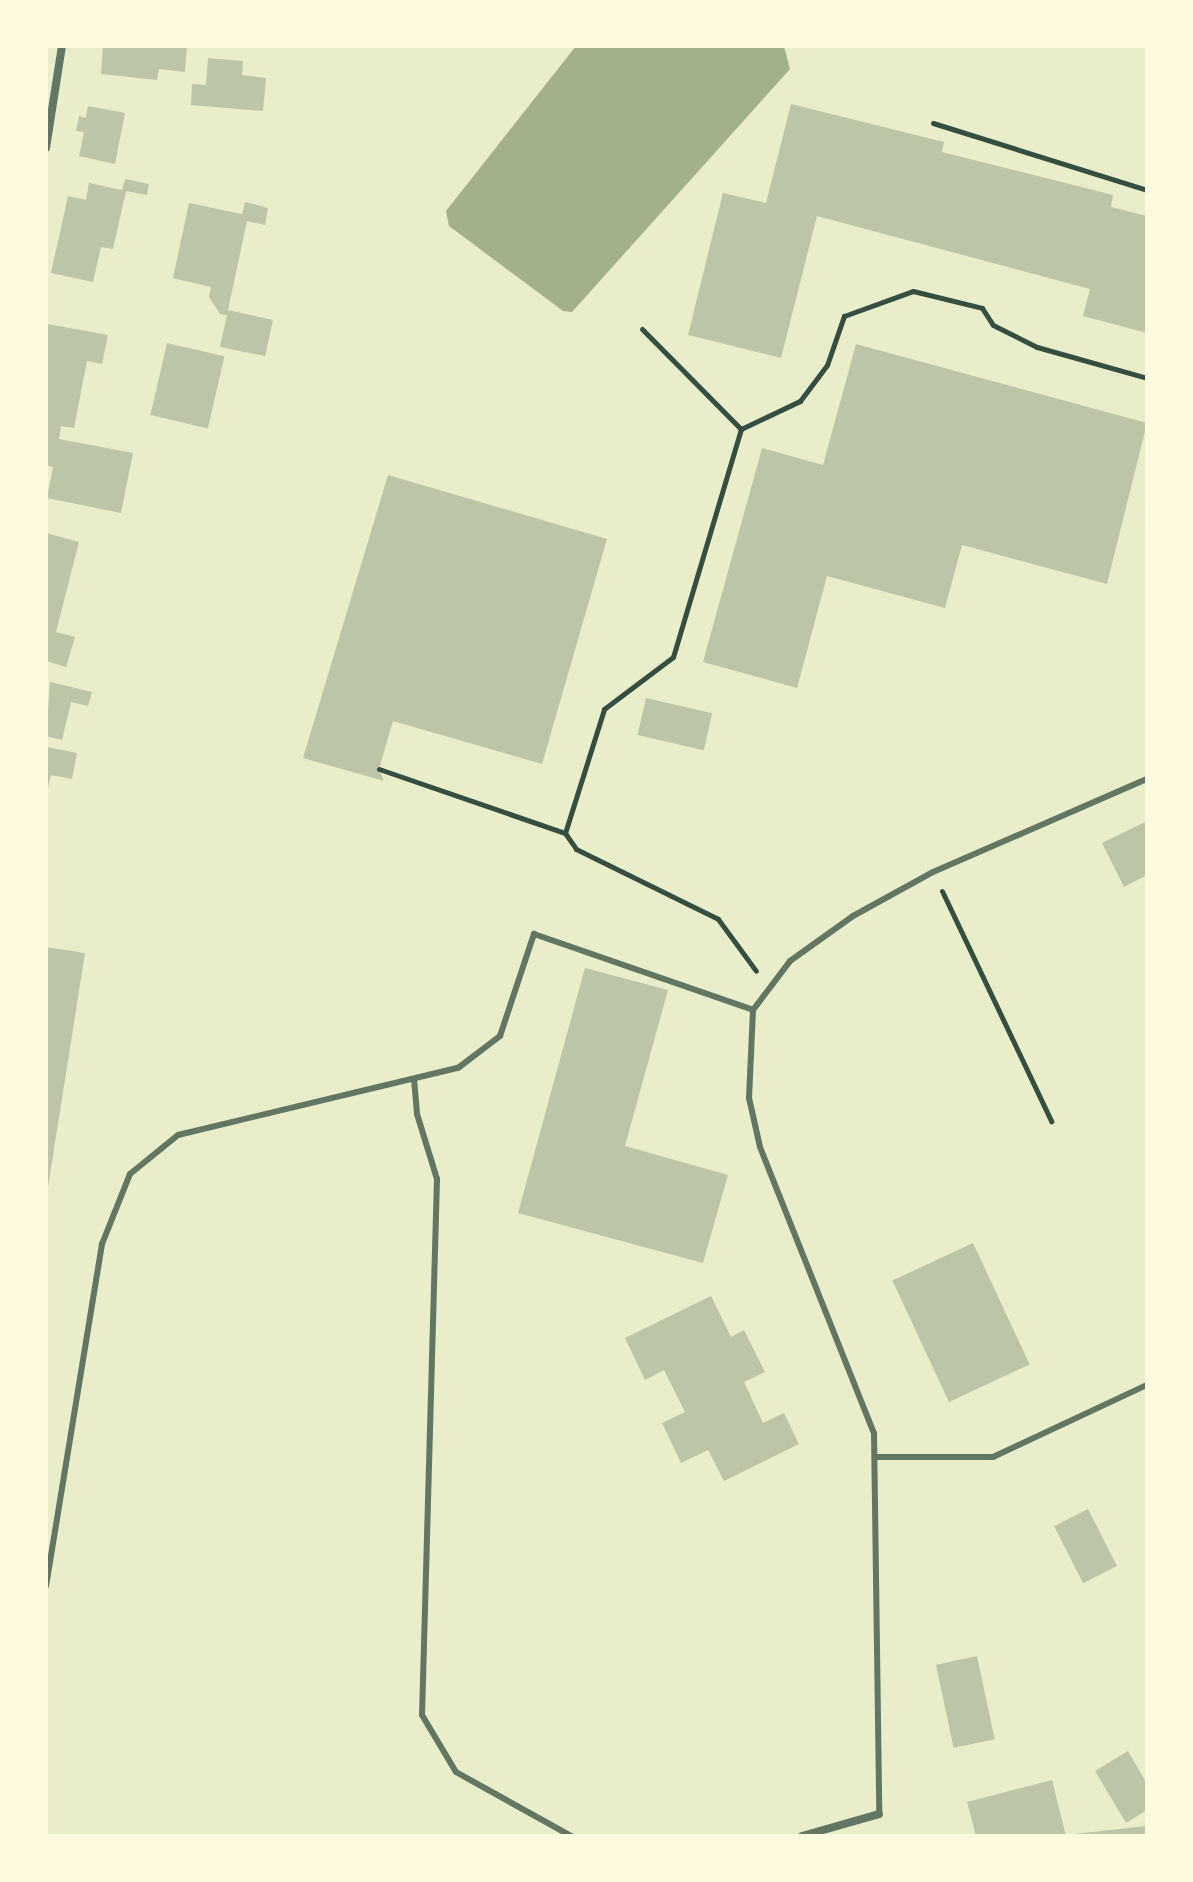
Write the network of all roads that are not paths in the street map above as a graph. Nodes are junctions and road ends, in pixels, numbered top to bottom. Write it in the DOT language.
graph roads {
  1 [pos="62,46"];
  2 [pos="46,148"];
  3 [pos="1147,779"];
  4 [pos="753,1010"];
  5 [pos="414,1079"];
  6 [pos="1147,1385"];
  7 [pos="876,1457"];
  8 [pos="46,1586"];
  9 [pos="879,1814"];
  10 [pos="571,1836"];
  11 [pos="802,1836"];
  1 -- 2 [label="street"];
  3 -- 4 [label="lane"];
  4 -- 5 [label="lane"];
  4 -- 7 [label="lane"];
  5 -- 8 [label="lane"];
  5 -- 10 [label="lane"];
  6 -- 7 [label="lane"];
  7 -- 9 [label="lane"];
  9 -- 11 [label="street"];
}
